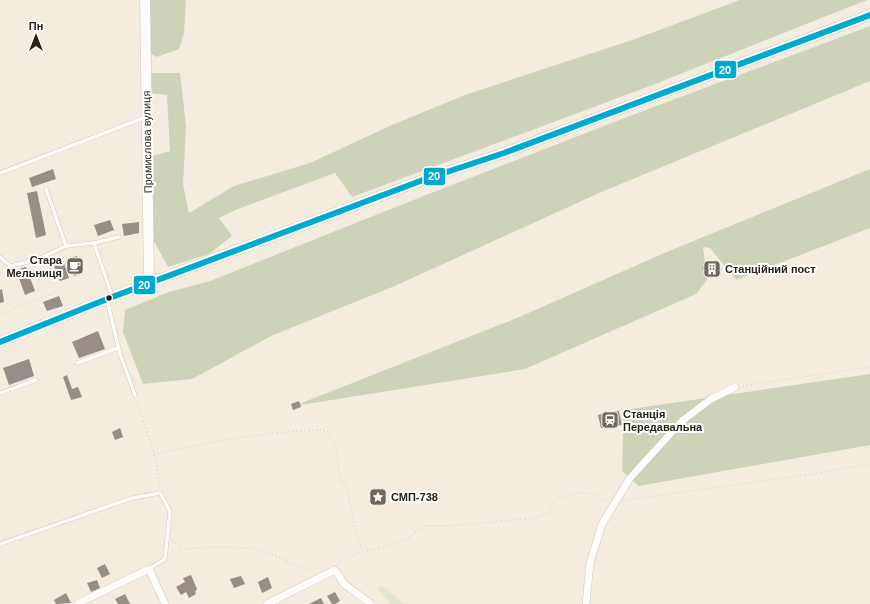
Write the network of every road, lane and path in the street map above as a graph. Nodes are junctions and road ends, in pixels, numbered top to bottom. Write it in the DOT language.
graph roads {
  1 [pos="146,0"];
  2 [pos="870,15"];
  3 [pos="147,117"];
  4 [pos="0,173"];
  5 [pos="46,189"];
  6 [pos="119,237"];
  7 [pos="94,243"];
  8 [pos="66,246"];
  9 [pos="0,257"];
  10 [pos="149,283"];
  11 [pos="61,290"];
  12 [pos="110,298"];
  13 [pos="0,314"];
  14 [pos="0,342"];
  15 [pos="118,348"];
  16 [pos="77,363"];
  17 [pos="870,367"];
  18 [pos="36,380"];
  19 [pos="735,387"];
  20 [pos="0,393"];
  21 [pos="135,395"];
  22 [pos="154,454"];
  23 [pos="870,464"];
  24 [pos="160,493"];
  25 [pos="616,503"];
  26 [pos="168,533"];
  27 [pos="0,544"];
  28 [pos="363,552"];
  29 [pos="149,570"];
  30 [pos="335,570"];
  31 [pos="320,578"];
  32 [pos="77,604"];
  33 [pos="165,604"];
  34 [pos="267,604"];
  35 [pos="371,604"];
  36 [pos="586,604"];
  1 -- 3 [label="street, Промислова вулиця"];
  2 -- 10 [label="street"];
  3 -- 4 [label="lane"];
  3 -- 10 [label="street, Промислова вулиця"];
  5 -- 8 [label="lane"];
  6 -- 7 [label="lane"];
  7 -- 8 [label="lane"];
  7 -- 12 [label="lane"];
  8 -- 9 [label="lane"];
  10 -- 12 [label="street"];
  11 -- 13 [label="path"];
  12 -- 14 [label="street"];
  12 -- 15 [label="lane"];
  15 -- 16 [label="lane"];
  15 -- 21 [label="lane"];
  17 -- 19 [label="path"];
  18 -- 20 [label="lane"];
  19 -- 25 [label="street"];
  21 -- 22 [label="path"];
  22 -- 24 [label="path"];
  22 -- 28 [label="path"];
  23 -- 25 [label="path"];
  24 -- 26 [label="lane"];
  24 -- 27 [label="lane"];
  25 -- 28 [label="path"];
  25 -- 36 [label="street"];
  26 -- 29 [label="lane"];
  26 -- 31 [label="path"];
  28 -- 30 [label="path"];
  29 -- 32 [label="street"];
  29 -- 33 [label="street"];
  30 -- 31 [label="street"];
  30 -- 35 [label="street"];
  31 -- 34 [label="street"];
}
